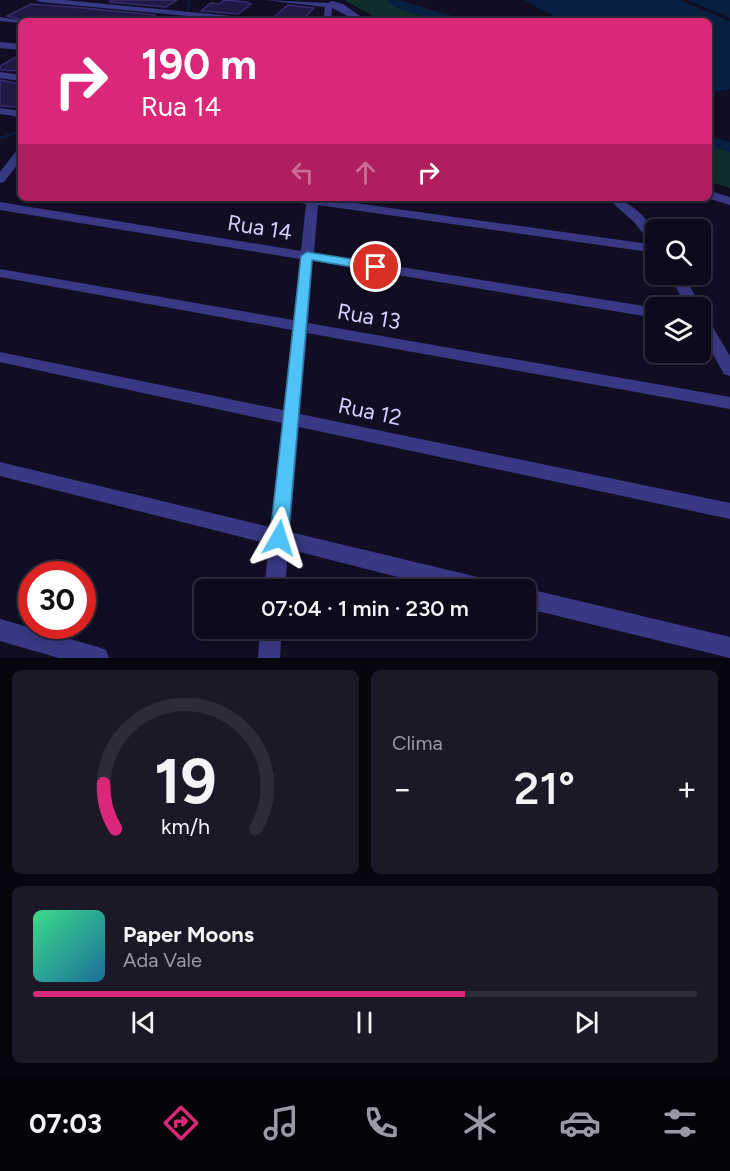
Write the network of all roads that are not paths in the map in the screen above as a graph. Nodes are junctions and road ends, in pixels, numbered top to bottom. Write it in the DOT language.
graph roads {
  1 [pos="40,0"];
  2 [pos="129,0"];
  3 [pos="268,0"];
  4 [pos="328,3"];
  5 [pos="122,11"];
  6 [pos="222,18"];
  7 [pos="327,18"];
  8 [pos="358,18"];
  9 [pos="0,19"];
  10 [pos="18,21"];
  11 [pos="0,45"];
  12 [pos="18,47"];
  13 [pos="0,75"];
  14 [pos="18,78"];
  15 [pos="0,111"];
  16 [pos="18,114"];
  17 [pos="0,154"];
  18 [pos="18,155"];
  19 [pos="18,158"];
  20 [pos="0,180"];
  21 [pos="712,196"];
  22 [pos="312,201"];
  23 [pos="319,201"];
  24 [pos="617,201"];
  25 [pos="730,201"];
  26 [pos="0,206"];
  27 [pos="645,227"];
  28 [pos="645,247"];
  29 [pos="307,256"];
  30 [pos="0,273"];
  31 [pos="645,311"];
  32 [pos="300,327"];
  33 [pos="711,336"];
  34 [pos="0,357"];
  35 [pos="730,370"];
  36 [pos="730,403"];
  37 [pos="291,417"];
  38 [pos="0,469"];
  39 [pos="730,512"];
  40 [pos="279,538"];
  41 [pos="275,579"];
  42 [pos="445,579"];
  43 [pos="536,601"];
  44 [pos="0,630"];
  45 [pos="270,639"];
  46 [pos="730,648"];
  47 [pos="98,658"];
  48 [pos="269,658"];
  1 -- 5 [label="street"];
  2 -- 5 [label="street"];
  3 -- 4 [label="street"];
  4 -- 7 [label="street"];
  4 -- 8 [label="street"];
  5 -- 6 [label="street"];
  9 -- 10 [label="street"];
  11 -- 12 [label="street"];
  13 -- 14 [label="street"];
  15 -- 16 [label="street"];
  17 -- 18 [label="street"];
  19 -- 20 [label="street"];
  21 -- 25 [label="street"];
  22 -- 29 [label="street"];
  23 -- 28 [label="street"];
  24 -- 27 [label="street"];
  26 -- 29 [label="street, Rua 14"];
  29 -- 31 [label="street, Rua 14"];
  29 -- 32 [label="street"];
  30 -- 32 [label="street, Rua 13"];
  32 -- 36 [label="street, Rua 13"];
  32 -- 37 [label="street"];
  33 -- 35 [label="street"];
  34 -- 37 [label="street, Rua 12"];
  37 -- 39 [label="street, Rua 12"];
  37 -- 40 [label="street"];
  38 -- 40 [label="street"];
  40 -- 41 [label="street"];
  40 -- 42 [label="street"];
  43 -- 46 [label="street"];
  44 -- 47 [label="street"];
  45 -- 48 [label="street"];
}
